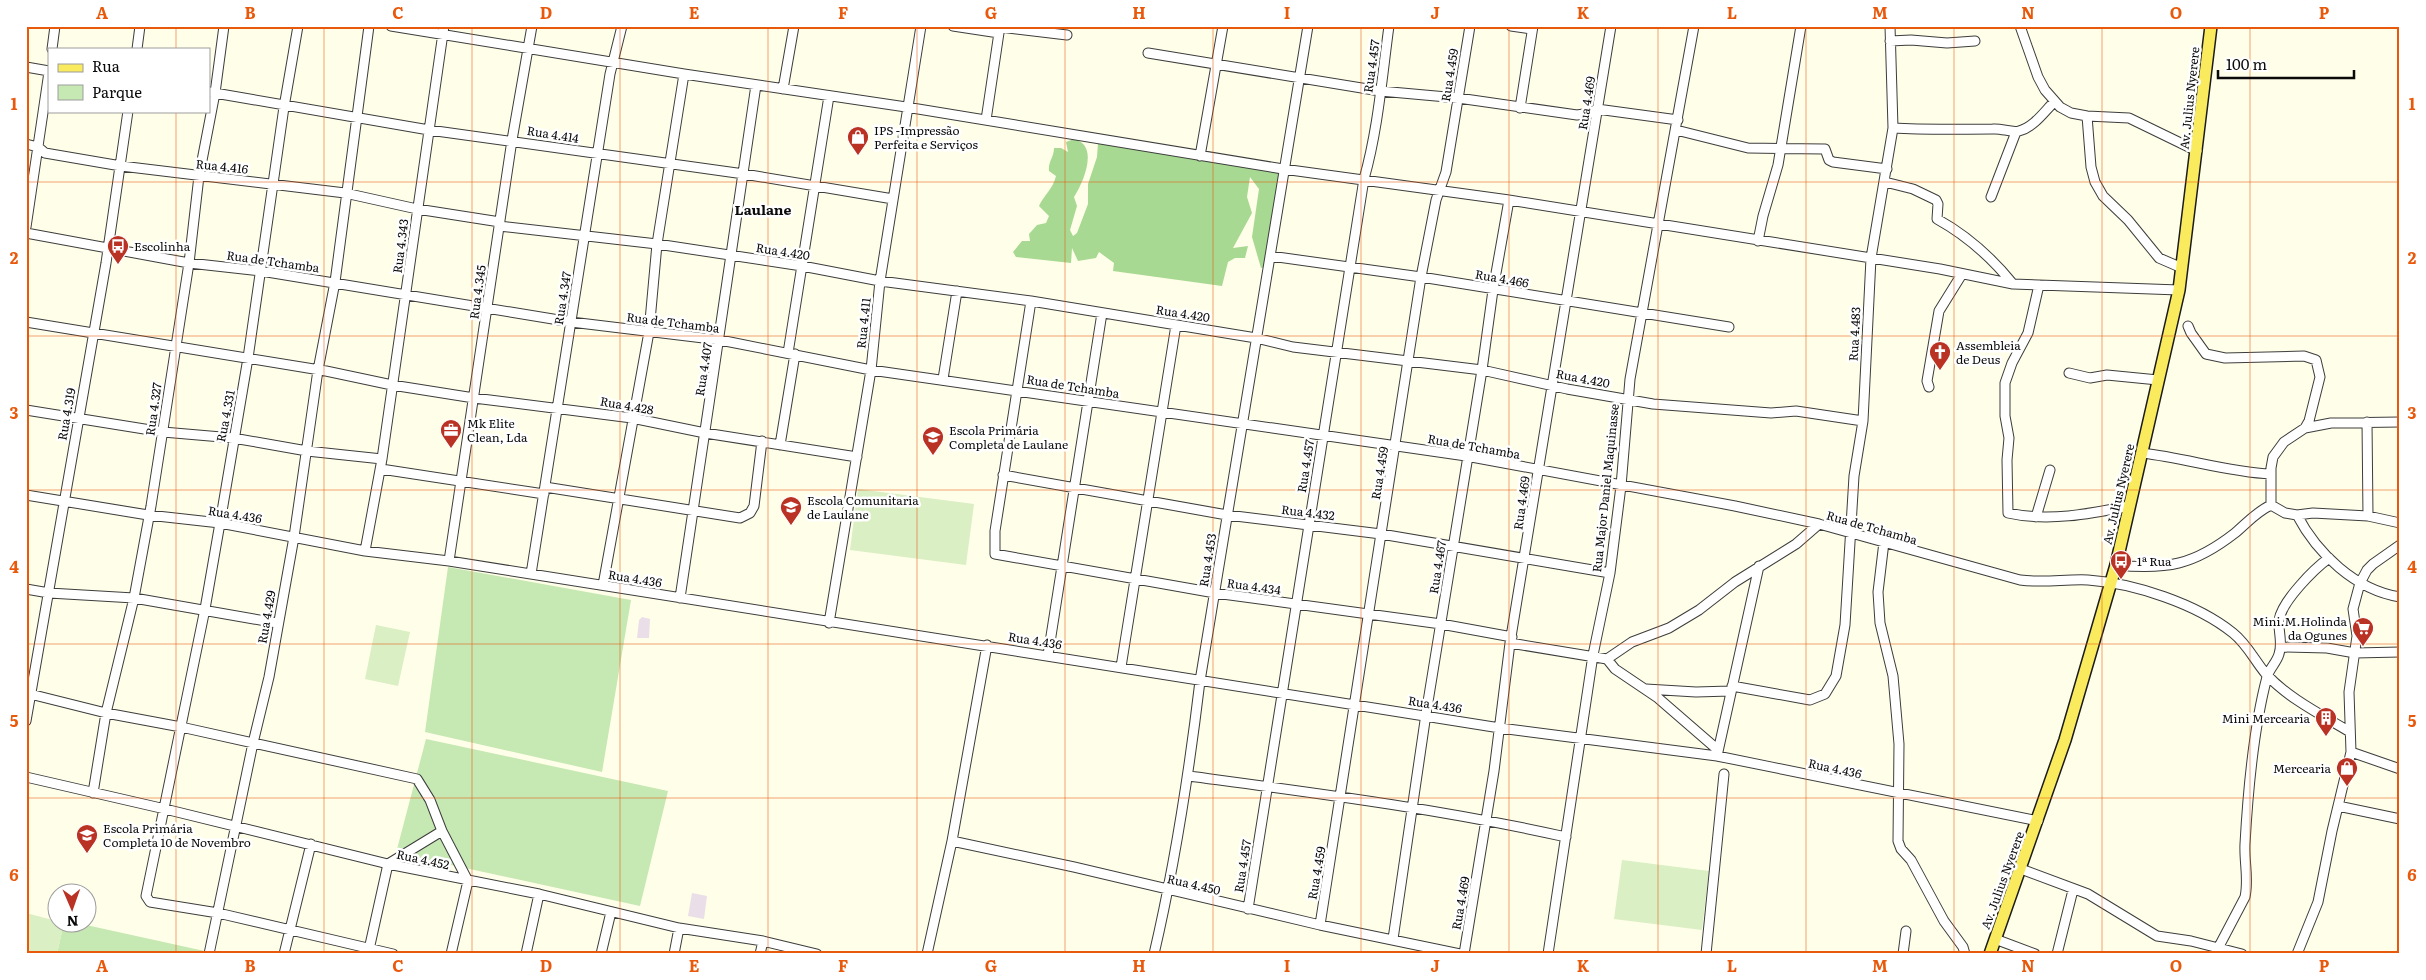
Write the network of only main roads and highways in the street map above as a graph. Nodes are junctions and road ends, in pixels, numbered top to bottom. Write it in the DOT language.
graph roads {
  1 [pos="2211,26"];
  2 [pos="1990,954"];
  1 -- 2 [label="main road, Av. Julius Nyerere"];
}
